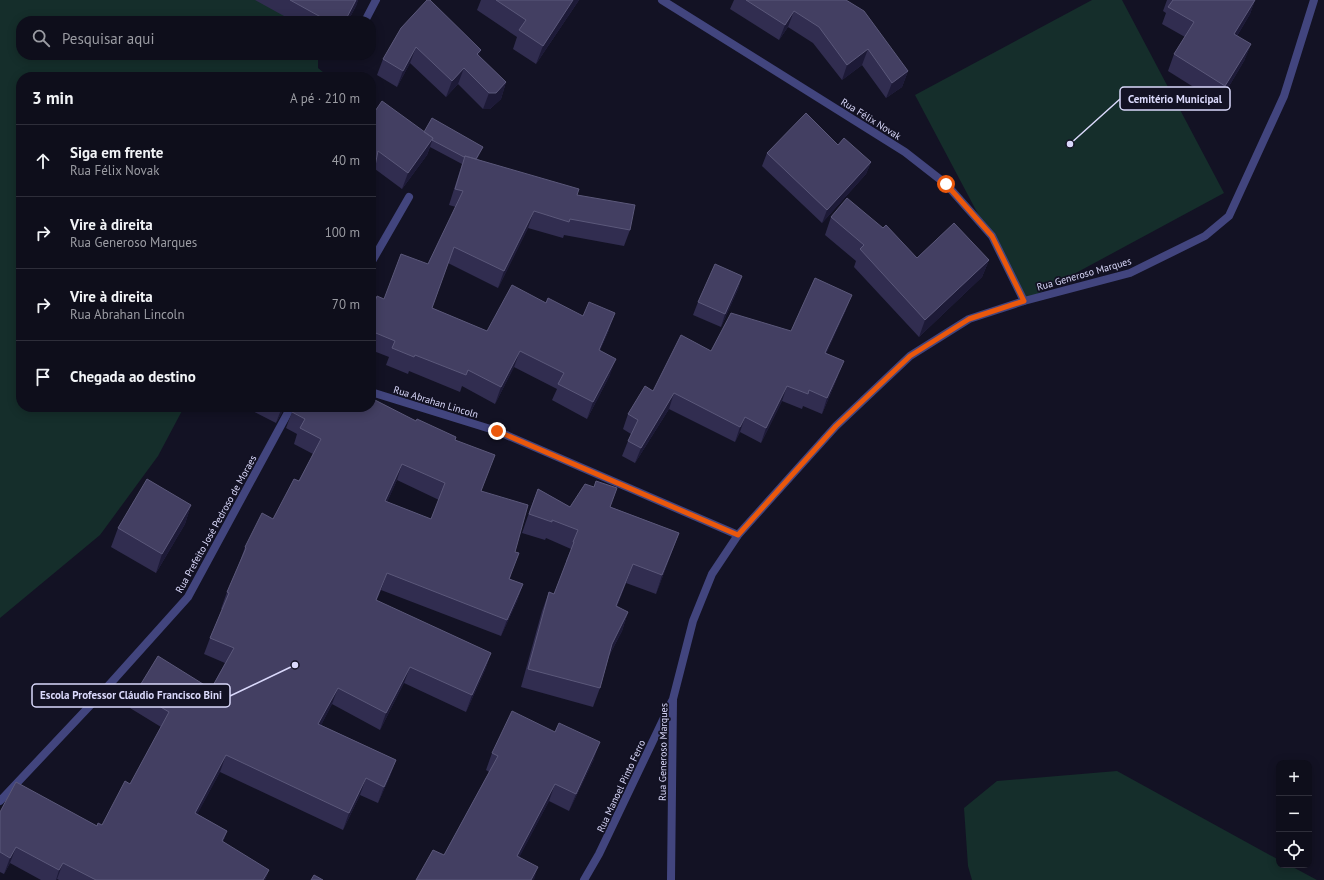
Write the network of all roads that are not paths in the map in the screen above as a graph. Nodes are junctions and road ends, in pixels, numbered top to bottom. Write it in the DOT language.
graph roads {
  1 [pos="376,0"];
  2 [pos="662,0"];
  3 [pos="1314,0"];
  4 [pos="368,16"];
  5 [pos="409,197"];
  6 [pos="376,255"];
  7 [pos="1024,301"];
  8 [pos="376,394"];
  9 [pos="288,412"];
  10 [pos="738,535"];
  11 [pos="673,699"];
  12 [pos="0,801"];
  13 [pos="584,880"];
  14 [pos="671,880"];
  1 -- 4 [label="street"];
  2 -- 7 [label="street, Rua Félix Novak"];
  3 -- 7 [label="street, Rua Generoso Marques"];
  5 -- 6 [label="street"];
  7 -- 10 [label="street, Rua Generoso Marques"];
  8 -- 10 [label="street, Rua Abrahan Lincoln"];
  9 -- 12 [label="street, Rua Prefeito José Pedroso de Moraes"];
  10 -- 11 [label="street, Rua Generoso Marques"];
  11 -- 13 [label="street, Rua Manoel Pinto Ferro"];
  11 -- 14 [label="street, Rua Generoso Marques"];
}
